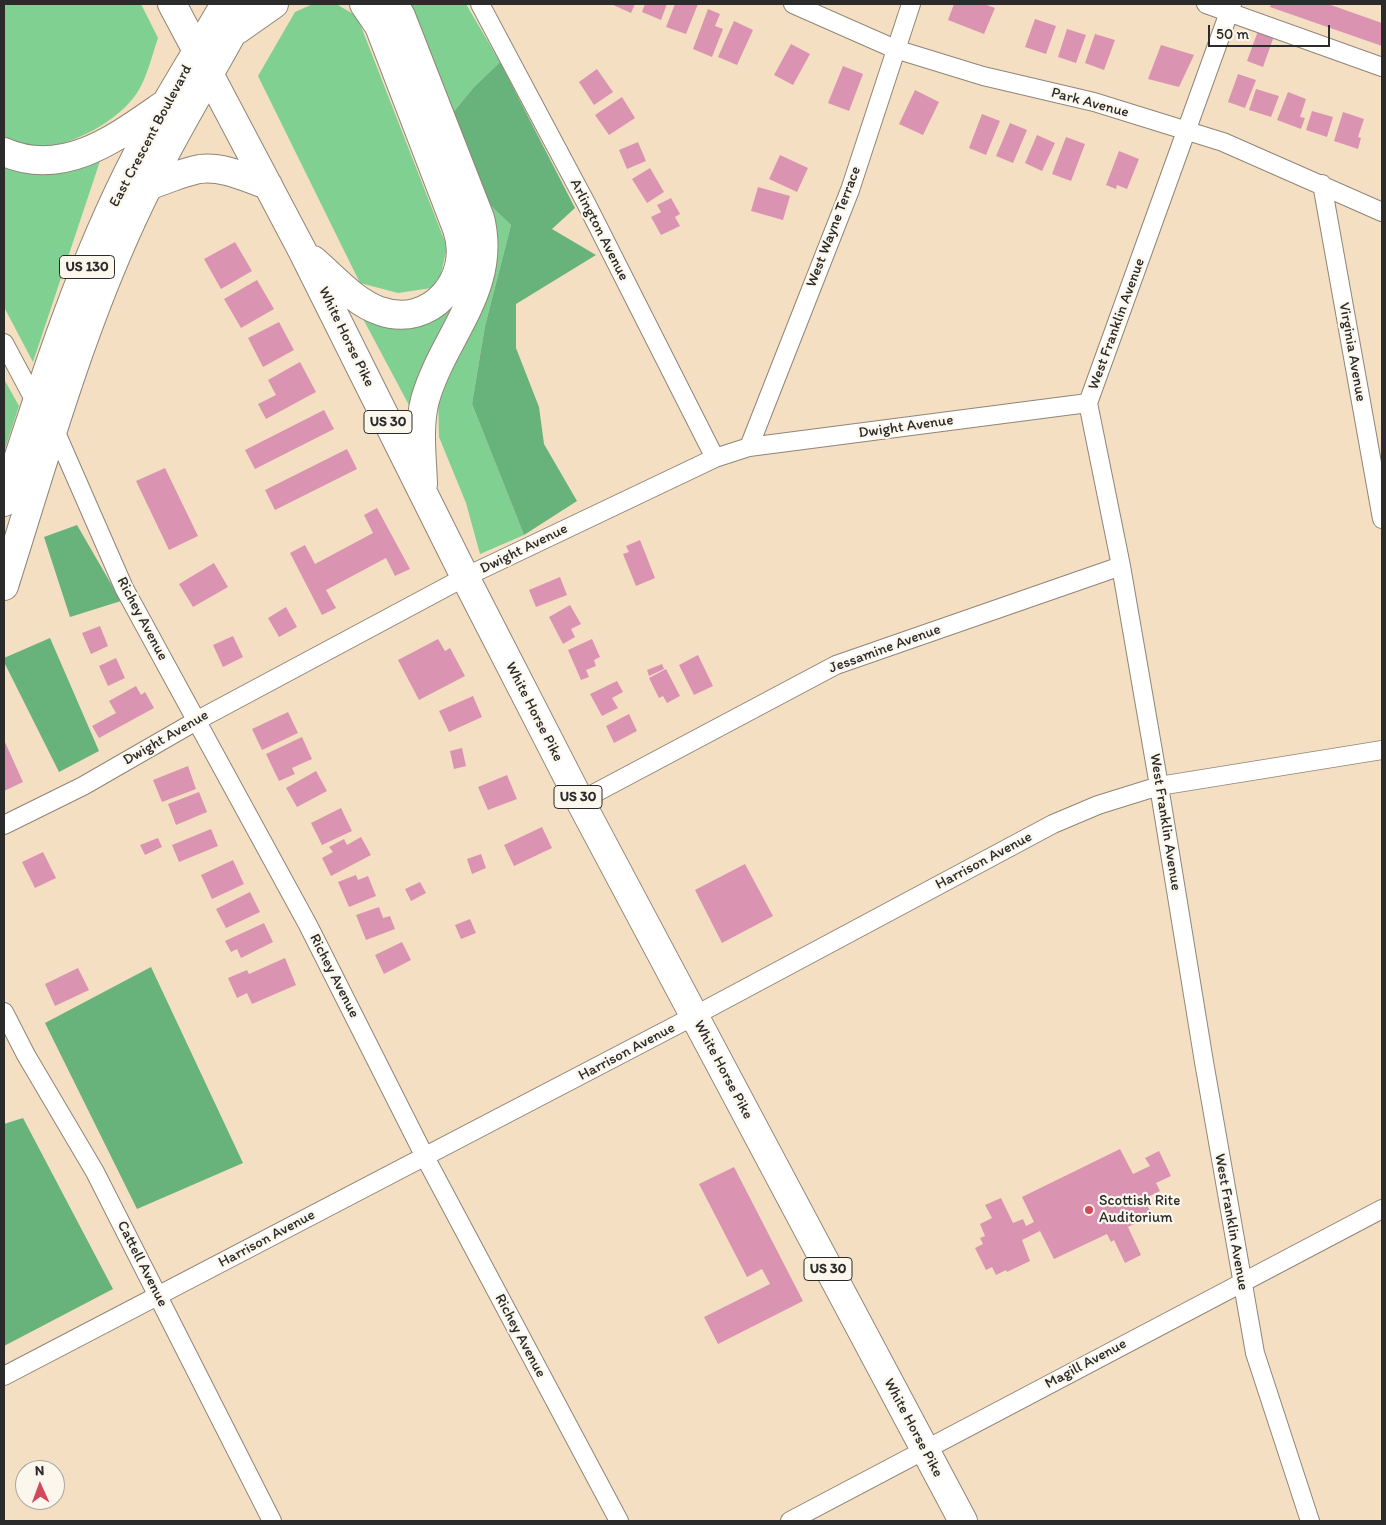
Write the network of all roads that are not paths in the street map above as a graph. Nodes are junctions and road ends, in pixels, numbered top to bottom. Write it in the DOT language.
graph roads {
  1 [pos="172,4"];
  2 [pos="225,4"];
  3 [pos="248,4"];
  4 [pos="274,4"];
  5 [pos="364,4"];
  6 [pos="394,4"];
  7 [pos="480,4"];
  8 [pos="793,4"];
  9 [pos="911,4"];
  10 [pos="1206,4"];
  11 [pos="1230,8"];
  12 [pos="232,34"];
  13 [pos="895,49"];
  14 [pos="203,63"];
  15 [pos="1382,67"];
  16 [pos="169,100"];
  17 [pos="1186,131"];
  18 [pos="4,152"];
  19 [pos="1322,184"];
  20 [pos="268,185"];
  21 [pos="148,186"];
  22 [pos="1382,212"];
  23 [pos="304,252"];
  24 [pos="4,343"];
  25 [pos="36,403"];
  26 [pos="1088,403"];
  27 [pos="54,428"];
  28 [pos="749,447"];
  29 [pos="714,458"];
  30 [pos="424,493"];
  31 [pos="4,502"];
  32 [pos="1382,519"];
  33 [pos="1121,566"];
  34 [pos="465,577"];
  35 [pos="4,586"];
  36 [pos="196,721"];
  37 [pos="1382,750"];
  38 [pos="1159,786"];
  39 [pos="580,801"];
  40 [pos="4,824"];
  41 [pos="4,1012"];
  42 [pos="694,1016"];
  43 [pos="425,1157"];
  44 [pos="1382,1209"];
  45 [pos="1242,1282"];
  46 [pos="158,1296"];
  47 [pos="4,1376"];
  48 [pos="924,1450"];
  49 [pos="272,1521"];
  50 [pos="619,1521"];
  51 [pos="790,1521"];
  52 [pos="963,1521"];
  53 [pos="1310,1521"];
  1 -- 14 [label="main road, White Horse Pike"];
  2 -- 14 [label="main road, East Crescent Boulevard"];
  3 -- 12 [label="main road, East Crescent Boulevard / US 130"];
  4 -- 12 [label="main road"];
  5 -- 23 [label="main road"];
  6 -- 30 [label="main road"];
  7 -- 29 [label="street, Arlington Avenue"];
  8 -- 13 [label="street, Park Avenue"];
  9 -- 13 [label="street, West Wayne Terrace"];
  10 -- 11 [label="street"];
  11 -- 15 [label="street"];
  11 -- 17 [label="street, West Franklin Avenue"];
  12 -- 14 [label="main road, East Crescent Boulevard / US 130"];
  13 -- 17 [label="street, Park Avenue"];
  13 -- 28 [label="street, West Wayne Terrace"];
  14 -- 16 [label="main road, East Crescent Boulevard"];
  14 -- 20 [label="main road, White Horse Pike / US 30"];
  14 -- 21 [label="main road, East Crescent Boulevard / US 130"];
  16 -- 18 [label="main road"];
  16 -- 25 [label="main road, East Crescent Boulevard / US 130"];
  17 -- 19 [label="street, Park Avenue"];
  17 -- 26 [label="street, West Franklin Avenue"];
  19 -- 22 [label="street, Park Avenue"];
  19 -- 32 [label="street, Virginia Avenue"];
  20 -- 21 [label="main road"];
  20 -- 23 [label="main road, White Horse Pike / US 30"];
  21 -- 27 [label="main road, East Crescent Boulevard / US 130"];
  23 -- 30 [label="main road, White Horse Pike / US 30"];
  24 -- 25 [label="street"];
  25 -- 31 [label="main road, East Crescent Boulevard / US 130"];
  26 -- 28 [label="street, Dwight Avenue"];
  26 -- 33 [label="street, West Franklin Avenue"];
  27 -- 35 [label="main road, US 130"];
  27 -- 36 [label="street, Richey Avenue"];
  28 -- 29 [label="street, Dwight Avenue"];
  29 -- 34 [label="street, Dwight Avenue"];
  30 -- 34 [label="main road, White Horse Pike / US 30"];
  33 -- 38 [label="street, West Franklin Avenue"];
  33 -- 39 [label="street, Jessamine Avenue"];
  34 -- 36 [label="street, Dwight Avenue"];
  34 -- 39 [label="main road, White Horse Pike / US 30"];
  36 -- 40 [label="street, Dwight Avenue"];
  36 -- 43 [label="street, Richey Avenue"];
  37 -- 38 [label="street, Harrison Avenue"];
  38 -- 42 [label="street, Harrison Avenue"];
  38 -- 45 [label="street, West Franklin Avenue"];
  39 -- 42 [label="main road, White Horse Pike / US 30"];
  41 -- 46 [label="street, Cattell Avenue"];
  42 -- 43 [label="street, Harrison Avenue"];
  42 -- 48 [label="main road, White Horse Pike / US 30"];
  43 -- 46 [label="street, Harrison Avenue"];
  43 -- 50 [label="street, Richey Avenue"];
  44 -- 45 [label="street, Magill Avenue"];
  45 -- 48 [label="street, Magill Avenue"];
  45 -- 53 [label="street, West Franklin Avenue"];
  46 -- 47 [label="street, Harrison Avenue"];
  46 -- 49 [label="street, Cattell Avenue"];
  48 -- 51 [label="street, Magill Avenue"];
  48 -- 52 [label="main road, White Horse Pike / US 30"];
}
